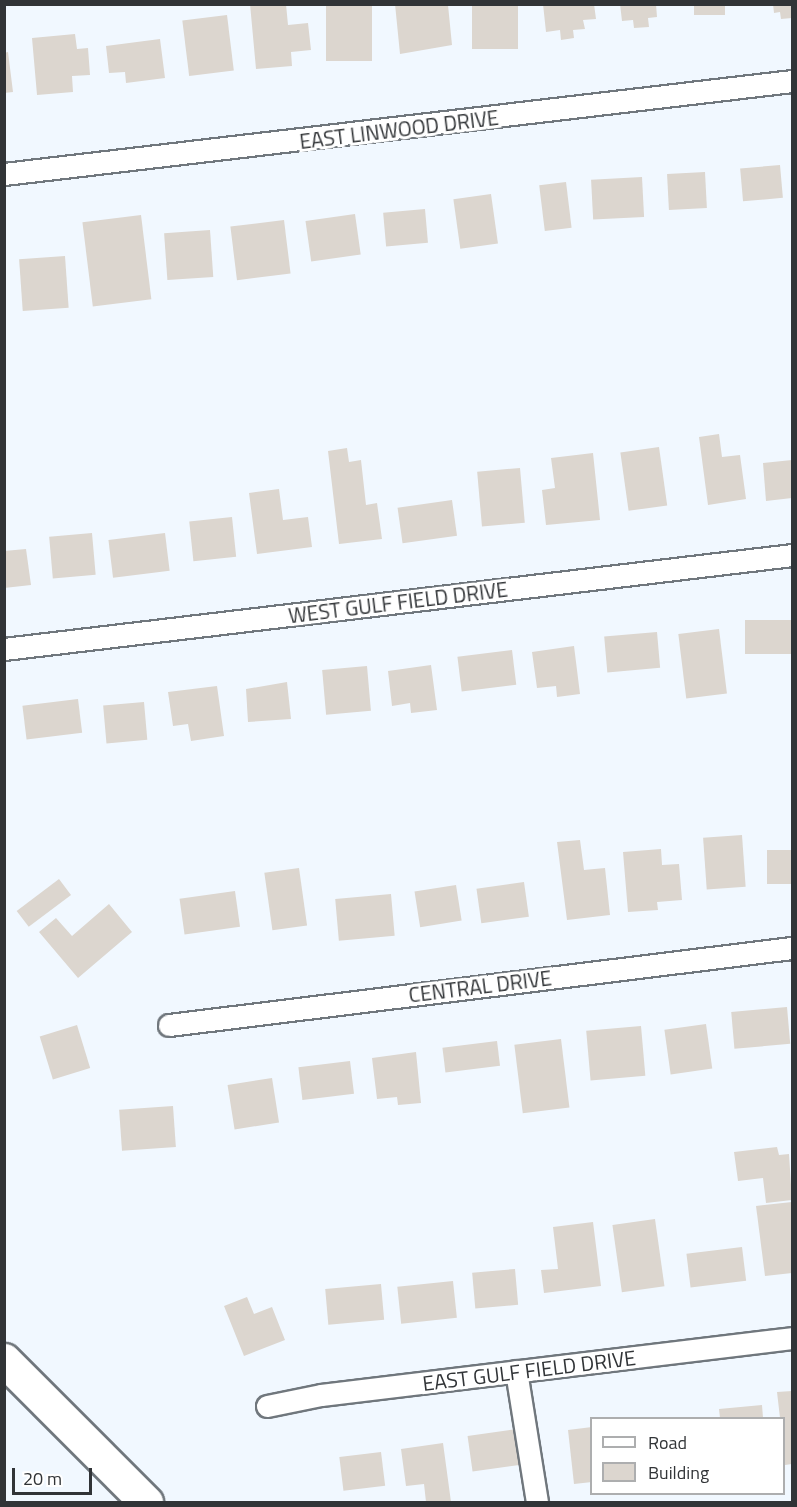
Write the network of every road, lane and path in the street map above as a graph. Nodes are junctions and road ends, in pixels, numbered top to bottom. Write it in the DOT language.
graph roads {
  1 [pos="792,81"];
  2 [pos="4,174"];
  3 [pos="792,555"];
  4 [pos="4,649"];
  5 [pos="792,948"];
  6 [pos="169,1024"];
  7 [pos="792,1338"];
  8 [pos="4,1360"];
  9 [pos="516,1371"];
  10 [pos="267,1406"];
  11 [pos="146,1503"];
  12 [pos="537,1503"];
  1 -- 2 [label="street, EAST LINWOOD DRIVE"];
  3 -- 4 [label="street, WEST GULF FIELD DRIVE"];
  5 -- 6 [label="street, CENTRAL DRIVE"];
  7 -- 9 [label="street, EAST GULF FIELD DRIVE"];
  8 -- 11 [label="highway"];
  9 -- 10 [label="street, EAST GULF FIELD DRIVE"];
  9 -- 12 [label="street"];
}
